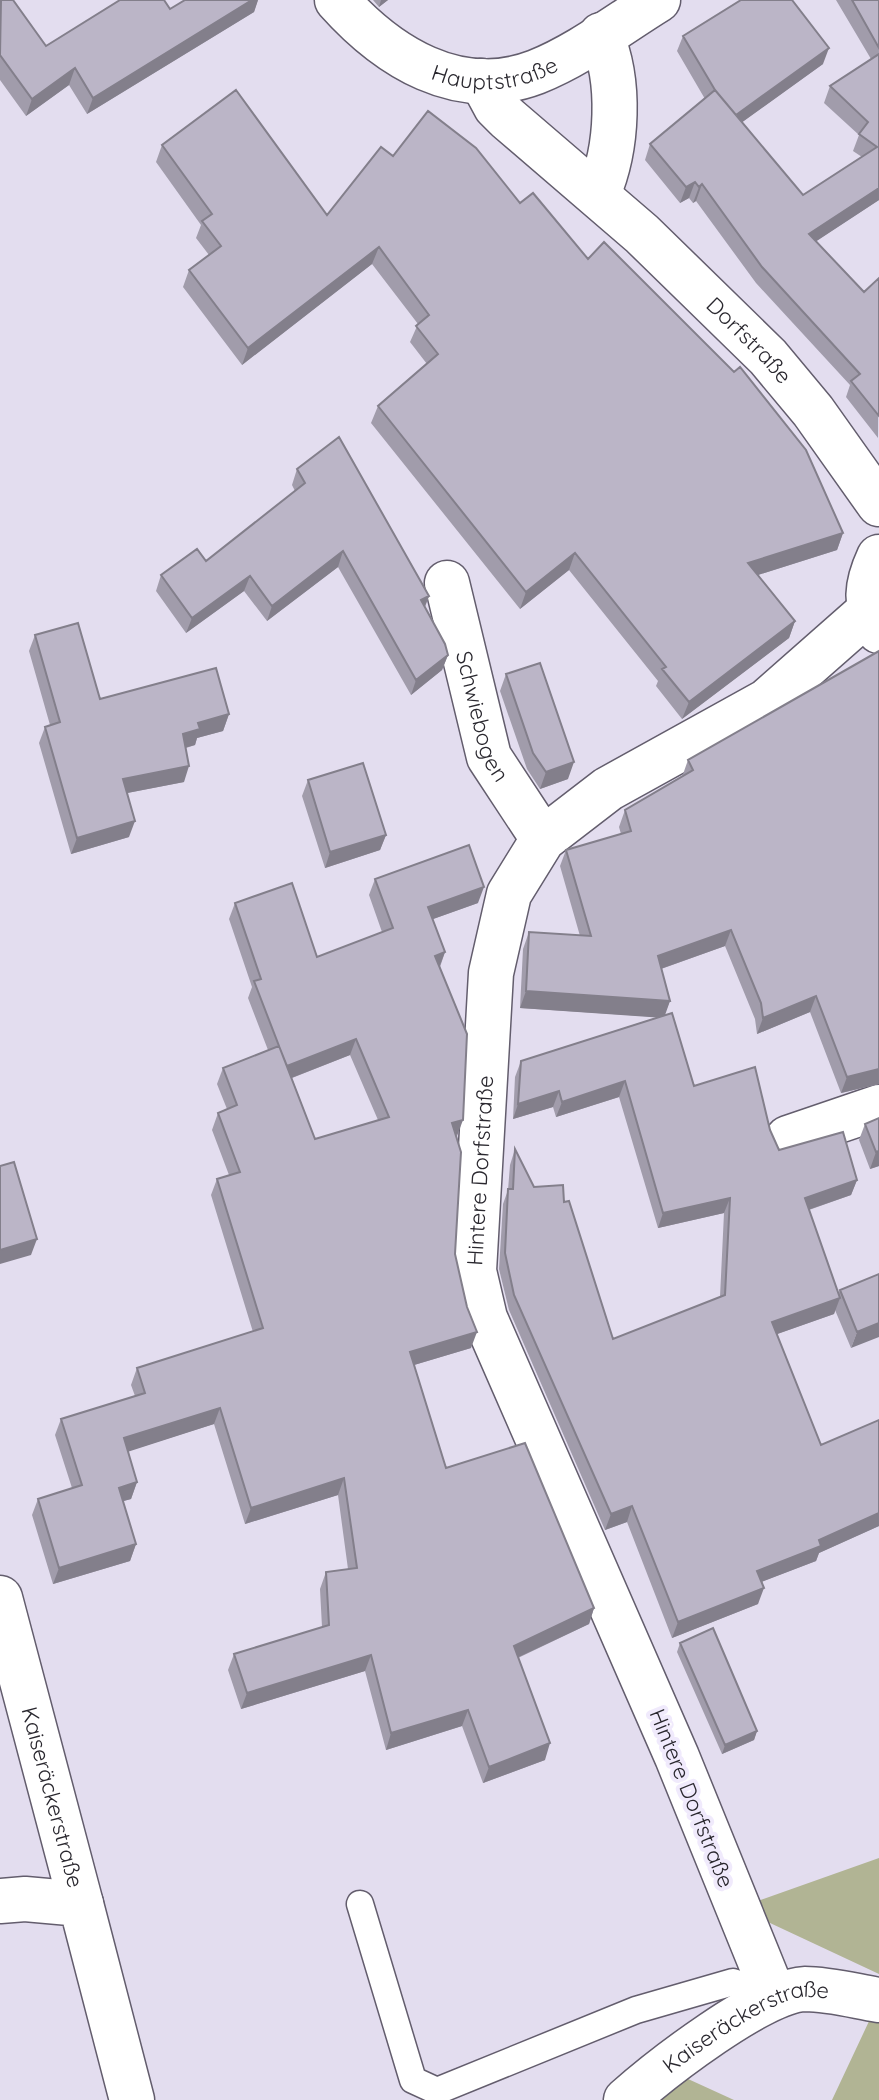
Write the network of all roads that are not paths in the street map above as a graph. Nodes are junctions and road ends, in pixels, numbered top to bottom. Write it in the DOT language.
graph roads {
  1 [pos="337,0"];
  2 [pos="658,0"];
  3 [pos="601,35"];
  4 [pos="482,81"];
  5 [pos="598,194"];
  6 [pos="879,504"];
  7 [pos="879,557"];
  8 [pos="447,583"];
  9 [pos="874,622"];
  10 [pos="543,839"];
  11 [pos="879,1107"];
  12 [pos="788,1138"];
  13 [pos="0,1598"];
  14 [pos="0,1901"];
  15 [pos="81,1904"];
  16 [pos="360,1904"];
  17 [pos="774,1996"];
  18 [pos="879,2000"];
  19 [pos="132,2100"];
  20 [pos="626,2100"];
  1 -- 4 [label="street, Hauptstraße"];
  2 -- 3 [label="street, Hauptstraße"];
  3 -- 4 [label="street, Hauptstraße"];
  3 -- 5 [label="street"];
  4 -- 5 [label="street, Dorfstraße"];
  5 -- 6 [label="street, Dorfstraße"];
  7 -- 9 [label="street"];
  8 -- 10 [label="street, Schwiebogen"];
  9 -- 10 [label="street, Hintere Dorfstraße"];
  10 -- 17 [label="street, Hintere Dorfstraße"];
  11 -- 12 [label="street"];
  13 -- 15 [label="street, Kaiseräckerstraße"];
  14 -- 15 [label="street, Kaiseräckerstraße"];
  15 -- 19 [label="street, Kaiseräckerstraße"];
  16 -- 17 [label="lane"];
  17 -- 18 [label="street, Kaiseräckerstraße"];
  17 -- 20 [label="street, Kaiseräckerstraße"];
}
